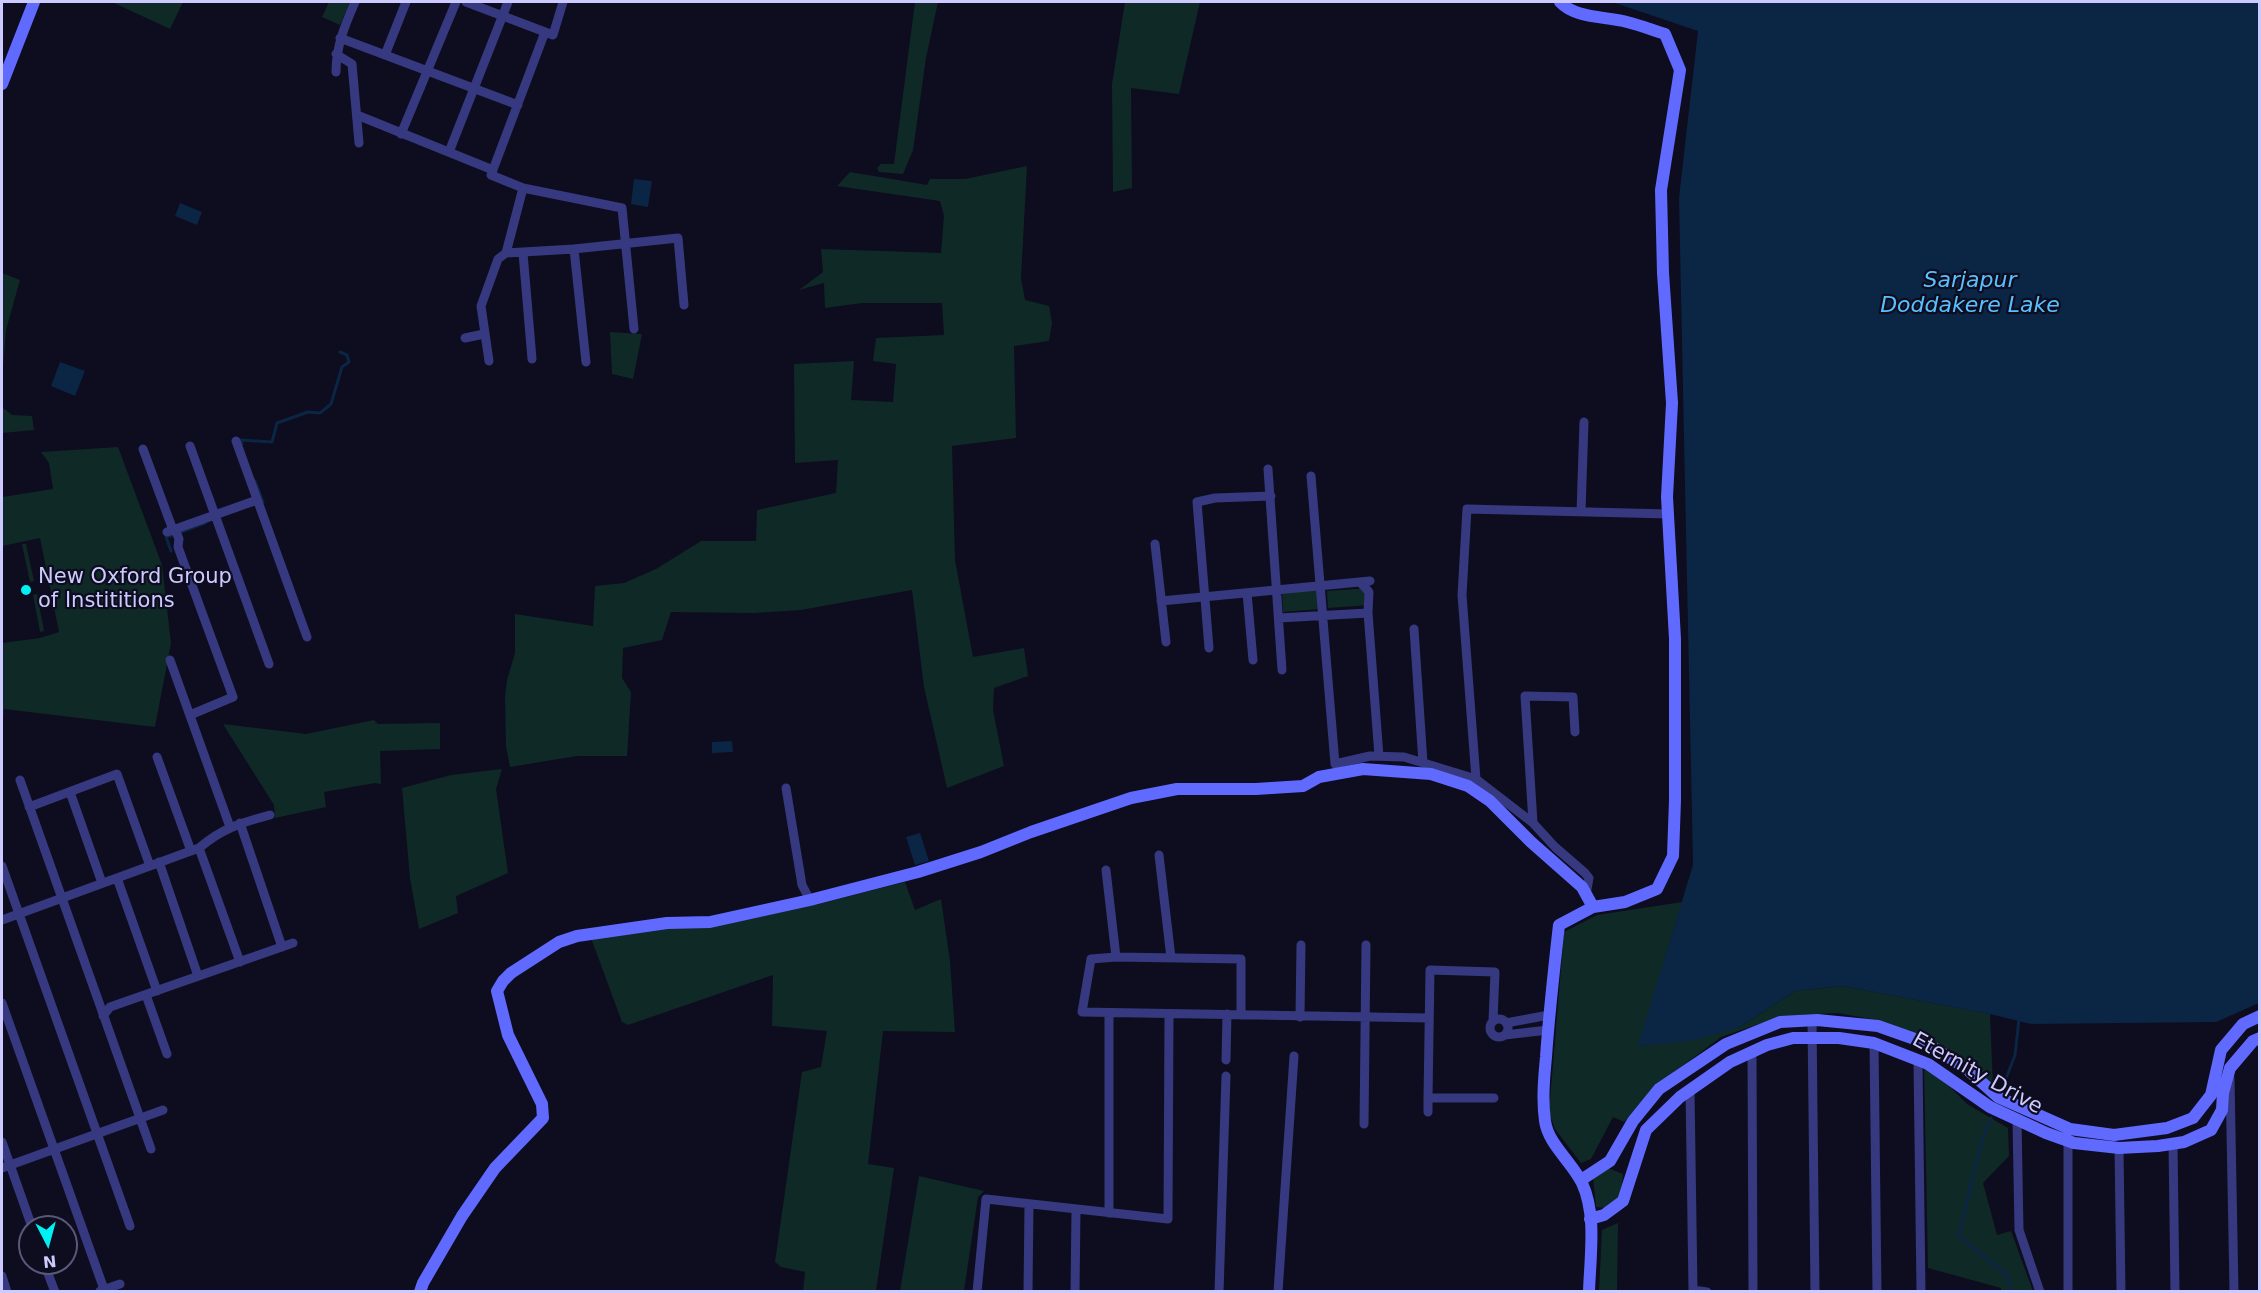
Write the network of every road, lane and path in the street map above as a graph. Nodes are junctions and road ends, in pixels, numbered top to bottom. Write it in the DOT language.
graph roads {
  1 [pos="34,2"];
  2 [pos="355,2"];
  3 [pos="406,2"];
  4 [pos="456,2"];
  5 [pos="466,2"];
  6 [pos="508,2"];
  7 [pos="563,2"];
  8 [pos="1560,2"];
  9 [pos="502,15"];
  10 [pos="545,32"];
  11 [pos="340,38"];
  12 [pos="336,54"];
  13 [pos="385,56"];
  14 [pos="427,71"];
  15 [pos="336,72"];
  16 [pos="2,84"];
  17 [pos="474,89"];
  18 [pos="518,105"];
  19 [pos="357,115"];
  20 [pos="401,134"];
  21 [pos="359,143"];
  22 [pos="449,153"];
  23 [pos="493,170"];
  24 [pos="523,188"];
  25 [pos="626,243"];
  26 [pos="574,249"];
  27 [pos="506,253"];
  28 [pos="523,253"];
  29 [pos="684,305"];
  30 [pos="634,329"];
  31 [pos="484,334"];
  32 [pos="465,338"];
  33 [pos="532,359"];
  34 [pos="489,361"];
  35 [pos="586,362"];
  36 [pos="1584,422"];
  37 [pos="236,441"];
  38 [pos="190,446"];
  39 [pos="143,449"];
  40 [pos="1268,469"];
  41 [pos="1311,476"];
  42 [pos="1270,496"];
  43 [pos="257,500"];
  44 [pos="1581,512"];
  45 [pos="1669,514"];
  46 [pos="215,515"];
  47 [pos="172,530"];
  48 [pos="1155,544"];
  49 [pos="1370,581"];
  50 [pos="1360,582"];
  51 [pos="1320,585"];
  52 [pos="1277,590"];
  53 [pos="1247,593"];
  54 [pos="1204,597"];
  55 [pos="1161,601"];
  56 [pos="1368,613"];
  57 [pos="1323,615"];
  58 [pos="1279,618"];
  59 [pos="1414,629"];
  60 [pos="307,638"];
  61 [pos="1166,642"];
  62 [pos="1209,648"];
  63 [pos="170,660"];
  64 [pos="1253,660"];
  65 [pos="269,664"];
  66 [pos="1282,670"];
  67 [pos="190,715"];
  68 [pos="1575,732"];
  69 [pos="1379,756"];
  70 [pos="158,757"];
  71 [pos="1423,763"];
  72 [pos="1476,779"];
  73 [pos="20,780"];
  74 [pos="786,788"];
  75 [pos="70,792"];
  76 [pos="29,807"];
  77 [pos="270,815"];
  78 [pos="240,823"];
  79 [pos="1533,823"];
  80 [pos="230,826"];
  81 [pos="195,850"];
  82 [pos="1159,855"];
  83 [pos="155,864"];
  84 [pos="2,866"];
  85 [pos="1106,870"];
  86 [pos="117,878"];
  87 [pos="102,883"];
  88 [pos="1587,895"];
  89 [pos="61,898"];
  90 [pos="810,900"];
  91 [pos="1593,907"];
  92 [pos="18,913"];
  93 [pos="2,920"];
  94 [pos="292,943"];
  95 [pos="1301,945"];
  96 [pos="1366,945"];
  97 [pos="282,947"];
  98 [pos="1116,957"];
  99 [pos="1171,958"];
  100 [pos="240,962"];
  101 [pos="198,976"];
  102 [pos="157,991"];
  103 [pos="146,995"];
  104 [pos="2,1003"];
  105 [pos="1109,1013"];
  106 [pos="1169,1014"];
  107 [pos="1227,1014"];
  108 [pos="1241,1015"];
  109 [pos="1549,1015"];
  110 [pos="103,1016"];
  111 [pos="2259,1016"];
  112 [pos="1300,1017"];
  113 [pos="1366,1018"];
  114 [pos="1429,1018"];
  115 [pos="1812,1020"];
  116 [pos="1493,1021"];
  117 [pos="1506,1023"];
  118 [pos="1548,1030"];
  119 [pos="1505,1035"];
  120 [pos="1812,1038"];
  121 [pos="2259,1038"];
  122 [pos="1874,1043"];
  123 [pos="1752,1052"];
  124 [pos="167,1054"];
  125 [pos="1294,1056"];
  126 [pos="1226,1060"];
  127 [pos="1918,1061"];
  128 [pos="2230,1068"];
  129 [pos="1226,1076"];
  130 [pos="1690,1090"];
  131 [pos="1428,1098"];
  132 [pos="1494,1098"];
  133 [pos="163,1110"];
  134 [pos="1428,1112"];
  135 [pos="140,1118"];
  136 [pos="2017,1120"];
  137 [pos="1364,1124"];
  138 [pos="97,1134"];
  139 [pos="2068,1141"];
  140 [pos="2,1142"];
  141 [pos="2173,1144"];
  142 [pos="2119,1148"];
  143 [pos="54,1149"];
  144 [pos="151,1149"];
  145 [pos="6,1166"];
  146 [pos="1581,1180"];
  147 [pos="1029,1204"];
  148 [pos="1076,1210"];
  149 [pos="1109,1213"];
  150 [pos="27,1215"];
  151 [pos="1590,1219"];
  152 [pos="130,1226"];
  153 [pos="49,1275"];
  154 [pos="2,1276"];
  155 [pos="120,1284"];
  156 [pos="102,1291"];
  157 [pos="7,1292"];
  158 [pos="55,1292"];
  159 [pos="420,1292"];
  160 [pos="976,1292"];
  161 [pos="1028,1292"];
  162 [pos="1076,1292"];
  163 [pos="1219,1292"];
  164 [pos="1278,1292"];
  165 [pos="1589,1292"];
  166 [pos="1707,1292"];
  167 [pos="1753,1292"];
  168 [pos="1815,1292"];
  169 [pos="1877,1292"];
  170 [pos="1921,1292"];
  171 [pos="2040,1292"];
  172 [pos="2068,1292"];
  173 [pos="2121,1292"];
  174 [pos="2175,1292"];
  175 [pos="2234,1292"];
  1 -- 16 [label="street"];
  2 -- 11 [label="street"];
  3 -- 13 [label="street"];
  4 -- 14 [label="street"];
  5 -- 9 [label="street"];
  6 -- 9 [label="street"];
  7 -- 10 [label="street"];
  8 -- 45 [label="street"];
  9 -- 10 [label="street"];
  9 -- 17 [label="street"];
  10 -- 18 [label="street"];
  11 -- 12 [label="street"];
  11 -- 13 [label="street"];
  12 -- 15 [label="street"];
  12 -- 19 [label="street"];
  13 -- 14 [label="street"];
  14 -- 17 [label="street"];
  14 -- 20 [label="street"];
  17 -- 18 [label="street"];
  17 -- 22 [label="street"];
  18 -- 23 [label="street"];
  19 -- 20 [label="street"];
  19 -- 21 [label="street"];
  20 -- 22 [label="street"];
  22 -- 23 [label="street"];
  23 -- 24 [label="street"];
  24 -- 25 [label="street"];
  24 -- 27 [label="street"];
  25 -- 26 [label="street"];
  25 -- 29 [label="street"];
  25 -- 30 [label="street"];
  26 -- 28 [label="street"];
  26 -- 35 [label="street"];
  27 -- 28 [label="street"];
  27 -- 31 [label="street"];
  28 -- 33 [label="street"];
  31 -- 32 [label="street"];
  31 -- 34 [label="street"];
  36 -- 44 [label="street"];
  37 -- 43 [label="street"];
  38 -- 46 [label="street"];
  39 -- 47 [label="street"];
  40 -- 42 [label="street"];
  41 -- 51 [label="street"];
  42 -- 52 [label="street"];
  42 -- 54 [label="street"];
  43 -- 46 [label="street"];
  43 -- 60 [label="street"];
  44 -- 45 [label="street"];
  44 -- 72 [label="street"];
  45 -- 91 [label="street"];
  46 -- 47 [label="street"];
  46 -- 65 [label="street"];
  47 -- 67 [label="street"];
  48 -- 55 [label="street"];
  49 -- 50 [label="street"];
  50 -- 51 [label="street"];
  50 -- 56 [label="street"];
  51 -- 52 [label="street"];
  51 -- 57 [label="street"];
  52 -- 53 [label="street"];
  52 -- 58 [label="street"];
  53 -- 54 [label="street"];
  53 -- 64 [label="street"];
  54 -- 55 [label="street"];
  54 -- 62 [label="street"];
  55 -- 61 [label="street"];
  56 -- 57 [label="street"];
  56 -- 69 [label="street"];
  57 -- 58 [label="street"];
  57 -- 69 [label="street"];
  58 -- 66 [label="street"];
  59 -- 71 [label="street"];
  63 -- 67 [label="street"];
  67 -- 80 [label="street"];
  68 -- 79 [label="street"];
  69 -- 71 [label="street"];
  70 -- 81 [label="street"];
  71 -- 72 [label="street"];
  72 -- 79 [label="street"];
  73 -- 76 [label="street"];
  74 -- 90 [label="street"];
  75 -- 76 [label="street"];
  75 -- 83 [label="street"];
  75 -- 87 [label="street"];
  76 -- 89 [label="street"];
  77 -- 78 [label="street"];
  78 -- 80 [label="street"];
  78 -- 97 [label="street"];
  79 -- 88 [label="street"];
  80 -- 81 [label="street"];
  81 -- 83 [label="street"];
  81 -- 100 [label="street"];
  82 -- 99 [label="street"];
  83 -- 86 [label="street"];
  83 -- 101 [label="street"];
  84 -- 92 [label="street"];
  85 -- 98 [label="street"];
  86 -- 87 [label="street"];
  86 -- 102 [label="street"];
  87 -- 89 [label="street"];
  88 -- 90 [label="street"];
  88 -- 91 [label="street"];
  89 -- 92 [label="street"];
  89 -- 110 [label="street"];
  90 -- 159 [label="street"];
  91 -- 109 [label="street"];
  92 -- 93 [label="street"];
  92 -- 138 [label="street"];
  94 -- 97 [label="street"];
  95 -- 112 [label="street"];
  96 -- 113 [label="street"];
  97 -- 100 [label="street"];
  98 -- 99 [label="street"];
  98 -- 105 [label="street"];
  99 -- 108 [label="street"];
  100 -- 101 [label="street"];
  101 -- 102 [label="street"];
  102 -- 103 [label="street"];
  103 -- 110 [label="street"];
  103 -- 124 [label="street"];
  104 -- 143 [label="street"];
  105 -- 106 [label="street"];
  105 -- 149 [label="street"];
  106 -- 107 [label="street"];
  106 -- 149 [label="street"];
  107 -- 108 [label="street"];
  107 -- 126 [label="street"];
  108 -- 112 [label="street"];
  109 -- 117 [label="street"];
  109 -- 118 [label="street"];
  110 -- 135 [label="street"];
  111 -- 115 [label="street, Eternity Drive"];
  112 -- 113 [label="street"];
  113 -- 114 [label="street"];
  113 -- 137 [label="street"];
  114 -- 116 [label="street"];
  114 -- 131 [label="street"];
  115 -- 120 [label="street"];
  115 -- 146 [label="street, Eternity Drive"];
  116 -- 117 [label="street"];
  116 -- 119 [label="street"];
  117 -- 119 [label="street"];
  118 -- 119 [label="street"];
  118 -- 146 [label="street"];
  120 -- 122 [label="street, Eternity Drive"];
  120 -- 123 [label="street, Eternity Drive"];
  120 -- 168 [label="street"];
  121 -- 128 [label="street, Eternity Drive"];
  122 -- 127 [label="street, Eternity Drive"];
  122 -- 169 [label="street"];
  123 -- 130 [label="street, Eternity Drive"];
  123 -- 167 [label="street"];
  125 -- 164 [label="street"];
  127 -- 136 [label="street, Eternity Drive"];
  127 -- 170 [label="street"];
  128 -- 141 [label="street, Eternity Drive"];
  128 -- 175 [label="street"];
  129 -- 163 [label="street"];
  130 -- 151 [label="street, Eternity Drive"];
  130 -- 166 [label="street"];
  131 -- 132 [label="street"];
  131 -- 134 [label="street"];
  133 -- 135 [label="street"];
  135 -- 138 [label="street"];
  135 -- 144 [label="street"];
  136 -- 139 [label="street, Eternity Drive"];
  136 -- 171 [label="street"];
  138 -- 143 [label="street"];
  138 -- 152 [label="street"];
  139 -- 142 [label="street, Eternity Drive"];
  139 -- 172 [label="street"];
  140 -- 145 [label="street"];
  141 -- 142 [label="street, Eternity Drive"];
  141 -- 174 [label="street"];
  142 -- 173 [label="street"];
  143 -- 145 [label="street"];
  143 -- 156 [label="street"];
  145 -- 150 [label="street"];
  146 -- 151 [label="street"];
  147 -- 148 [label="street"];
  147 -- 160 [label="street"];
  147 -- 161 [label="street"];
  148 -- 149 [label="street"];
  148 -- 162 [label="street"];
  151 -- 165 [label="street"];
  153 -- 158 [label="street"];
  154 -- 157 [label="street"];
  155 -- 156 [label="street"];
}
